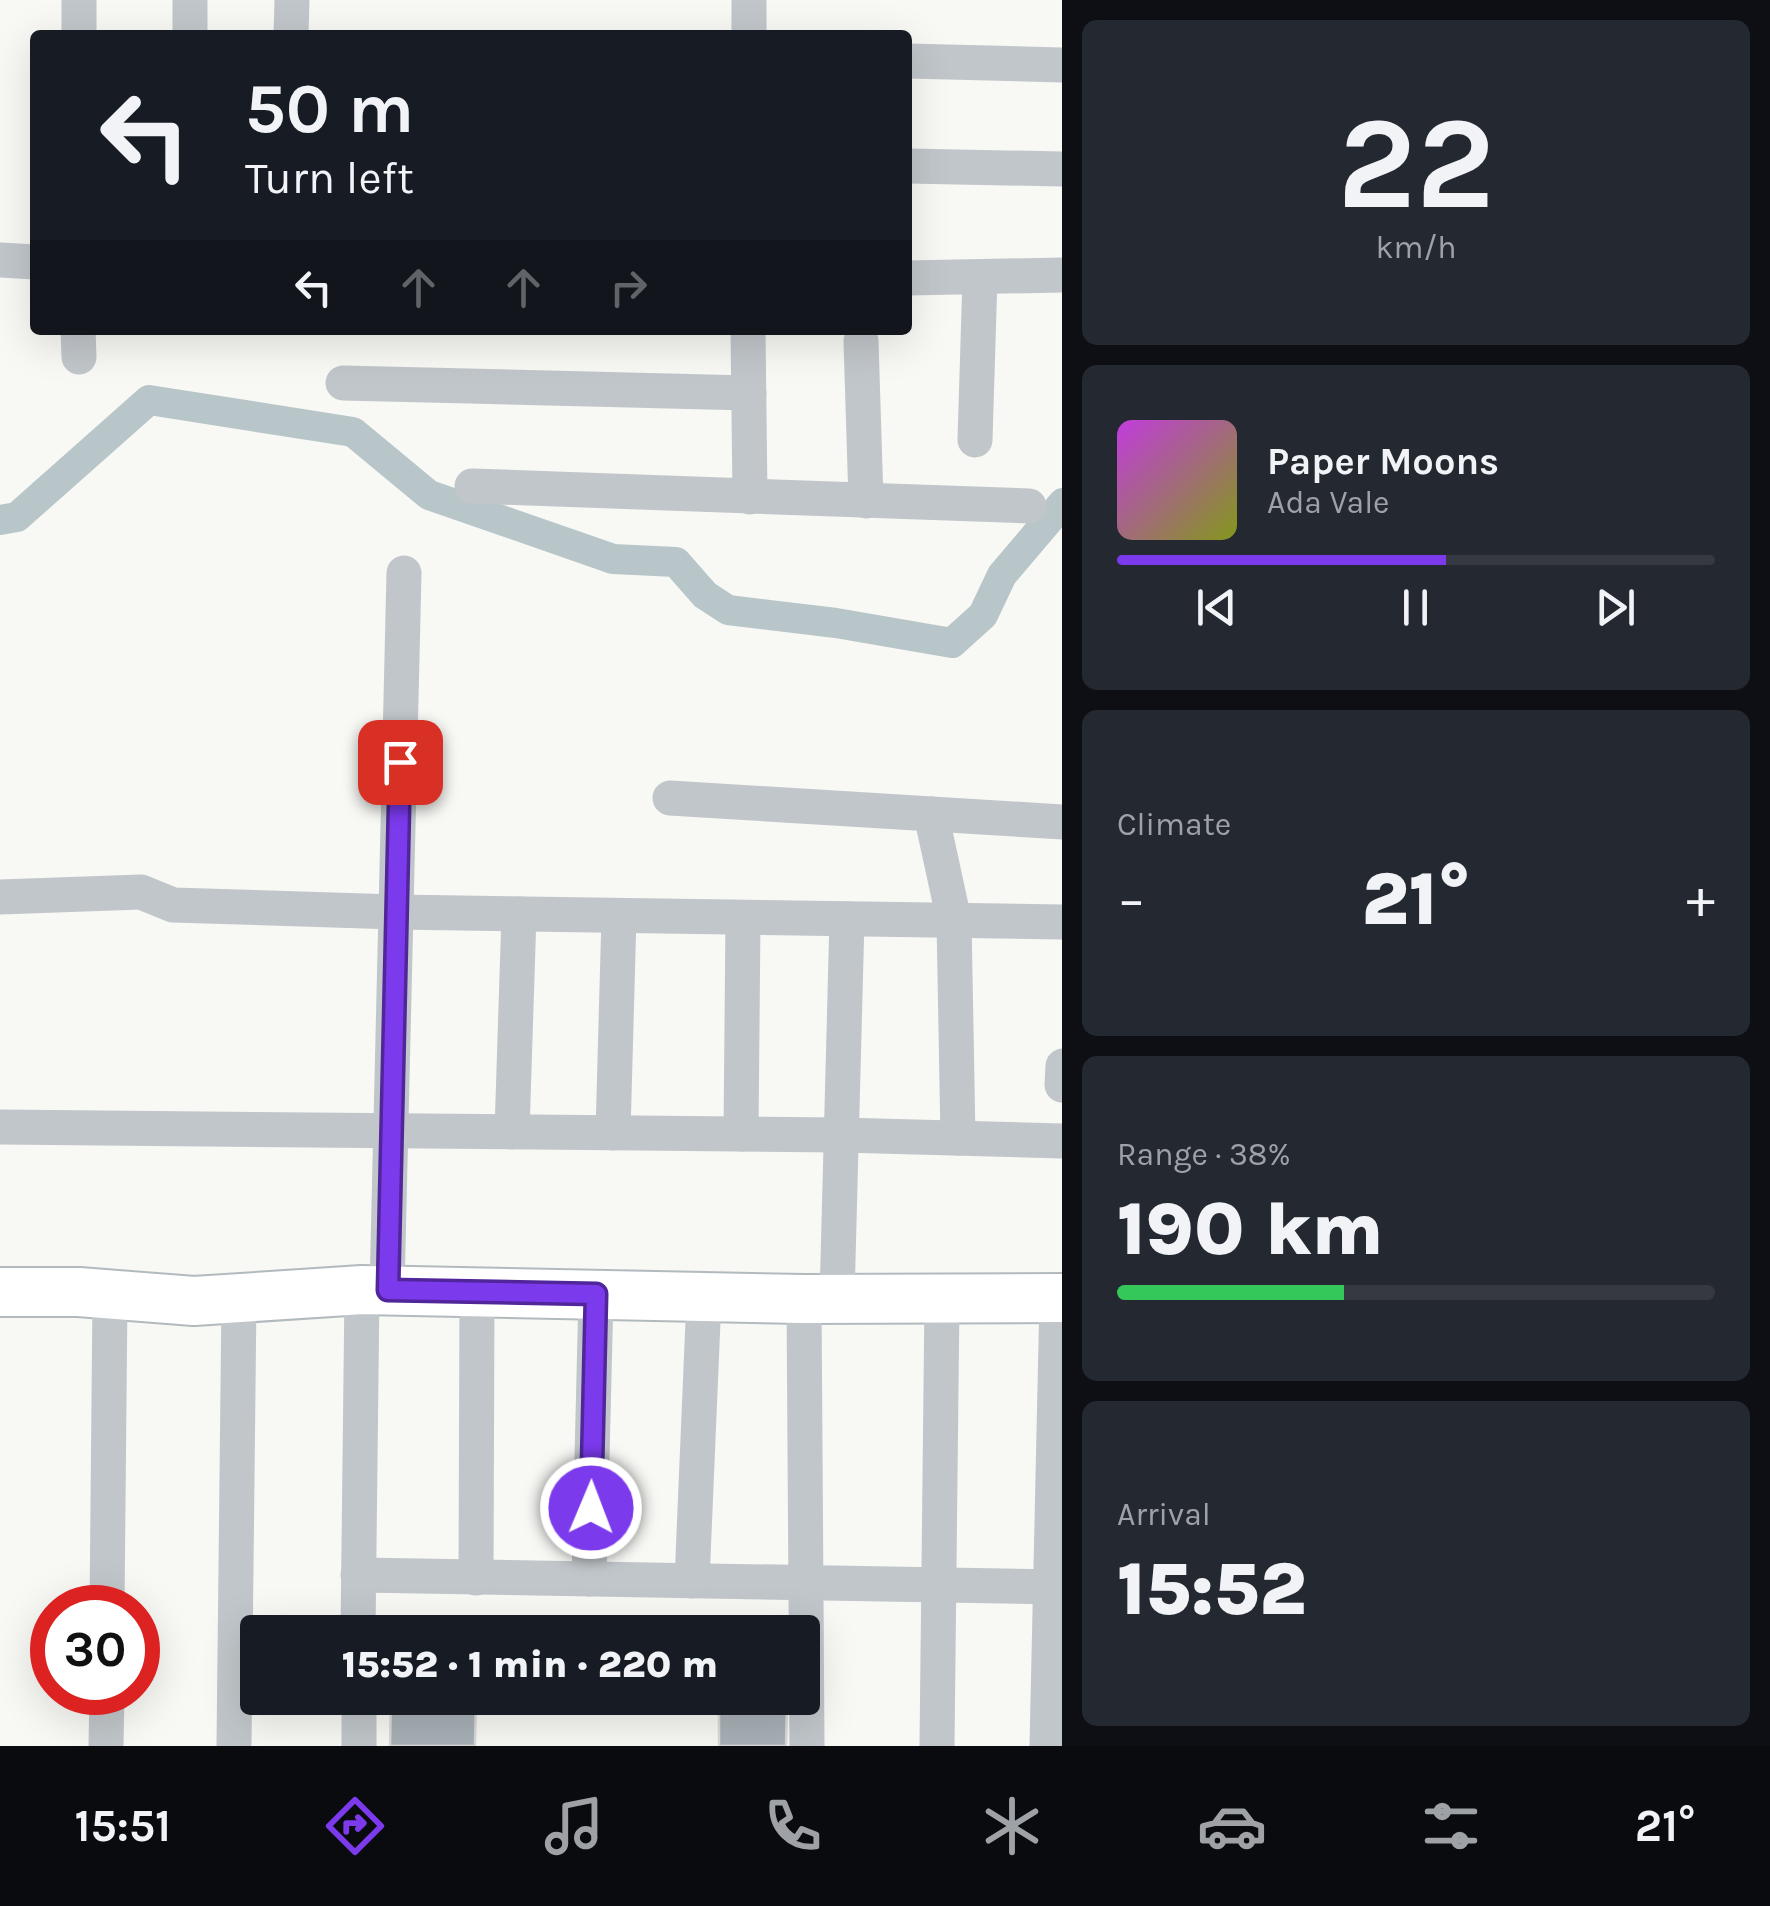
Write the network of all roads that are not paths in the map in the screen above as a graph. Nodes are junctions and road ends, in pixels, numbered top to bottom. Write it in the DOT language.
graph roads {
  1 [pos="79,0"];
  2 [pos="190,0"];
  3 [pos="292,0"];
  4 [pos="749,0"];
  5 [pos="79,30"];
  6 [pos="190,30"];
  7 [pos="292,30"];
  8 [pos="749,30"];
  9 [pos="912,61"];
  10 [pos="1062,65"];
  11 [pos="912,166"];
  12 [pos="1062,169"];
  13 [pos="0,260"];
  14 [pos="30,262"];
  15 [pos="1062,275"];
  16 [pos="980,277"];
  17 [pos="912,278"];
  18 [pos="748,335"];
  19 [pos="861,342"];
  20 [pos="343,383"];
  21 [pos="749,393"];
  22 [pos="975,440"];
  23 [pos="472,486"];
  24 [pos="750,497"];
  25 [pos="866,501"];
  26 [pos="1029,506"];
  27 [pos="404,573"];
  28 [pos="670,798"];
  29 [pos="931,814"];
  30 [pos="1062,822"];
  31 [pos="0,897"];
  32 [pos="396,912"];
  33 [pos="519,914"];
  34 [pos="619,916"];
  35 [pos="744,918"];
  36 [pos="847,919"];
  37 [pos="954,920"];
  38 [pos="1062,922"];
  39 [pos="1062,1066"];
  40 [pos="1062,1085"];
  41 [pos="0,1127"];
  42 [pos="392,1131"];
  43 [pos="512,1132"];
  44 [pos="613,1133"];
  45 [pos="741,1134"];
  46 [pos="841,1135"];
  47 [pos="958,1138"];
  48 [pos="1062,1141"];
  49 [pos="375,1290"];
  50 [pos="0,1292"];
  51 [pos="477,1292"];
  52 [pos="596,1294"];
  53 [pos="110,1295"];
  54 [pos="704,1297"];
  55 [pos="240,1298"];
  56 [pos="1060,1298"];
  57 [pos="821,1299"];
  58 [pos="942,1299"];
  59 [pos="358,1576"];
  60 [pos="476,1578"];
  61 [pos="589,1579"];
  62 [pos="692,1581"];
  63 [pos="806,1583"];
  64 [pos="107,1585"];
  65 [pos="938,1585"];
  66 [pos="1056,1587"];
  67 [pos="358,1615"];
  68 [pos="107,1715"];
  69 [pos="359,1715"];
  70 [pos="106,1746"];
  71 [pos="234,1746"];
  72 [pos="359,1746"];
  73 [pos="807,1746"];
  74 [pos="936,1746"];
  75 [pos="1047,1746"];
  1 -- 5 [label="street"];
  2 -- 6 [label="street"];
  3 -- 7 [label="street"];
  4 -- 8 [label="street"];
  9 -- 10 [label="street"];
  11 -- 12 [label="street"];
  13 -- 14 [label="street"];
  15 -- 16 [label="street"];
  16 -- 17 [label="street"];
  16 -- 22 [label="street"];
  18 -- 21 [label="street"];
  19 -- 25 [label="street"];
  20 -- 21 [label="street"];
  21 -- 24 [label="street"];
  23 -- 24 [label="street"];
  24 -- 25 [label="street"];
  25 -- 26 [label="street"];
  27 -- 32 [label="street"];
  28 -- 29 [label="street"];
  29 -- 30 [label="street"];
  29 -- 37 [label="street"];
  31 -- 32 [label="street"];
  32 -- 33 [label="street"];
  32 -- 42 [label="street"];
  33 -- 34 [label="street"];
  33 -- 43 [label="street"];
  34 -- 35 [label="street"];
  34 -- 44 [label="street"];
  35 -- 36 [label="street"];
  35 -- 45 [label="street"];
  36 -- 37 [label="street"];
  36 -- 46 [label="street"];
  37 -- 38 [label="street"];
  37 -- 47 [label="street"];
  39 -- 40 [label="street"];
  41 -- 42 [label="street"];
  42 -- 43 [label="street"];
  42 -- 49 [label="street"];
  43 -- 44 [label="street"];
  44 -- 45 [label="street"];
  45 -- 46 [label="street"];
  46 -- 47 [label="street"];
  46 -- 57 [label="street"];
  47 -- 48 [label="street"];
  49 -- 51 [label="street"];
  49 -- 55 [label="street"];
  49 -- 59 [label="street"];
  50 -- 53 [label="street"];
  51 -- 52 [label="street"];
  51 -- 60 [label="street"];
  52 -- 54 [label="street"];
  52 -- 61 [label="street"];
  53 -- 55 [label="street"];
  53 -- 64 [label="street"];
  54 -- 57 [label="street"];
  54 -- 62 [label="street"];
  55 -- 71 [label="street"];
  56 -- 58 [label="street"];
  56 -- 66 [label="street"];
  57 -- 58 [label="street"];
  57 -- 63 [label="street"];
  58 -- 65 [label="street"];
  59 -- 60 [label="street"];
  59 -- 67 [label="street"];
  60 -- 61 [label="street"];
  61 -- 62 [label="street"];
  62 -- 63 [label="street"];
  63 -- 65 [label="street"];
  63 -- 73 [label="street"];
  65 -- 66 [label="street"];
  65 -- 74 [label="street"];
  66 -- 75 [label="street"];
  68 -- 70 [label="street"];
  69 -- 72 [label="street"];
}
